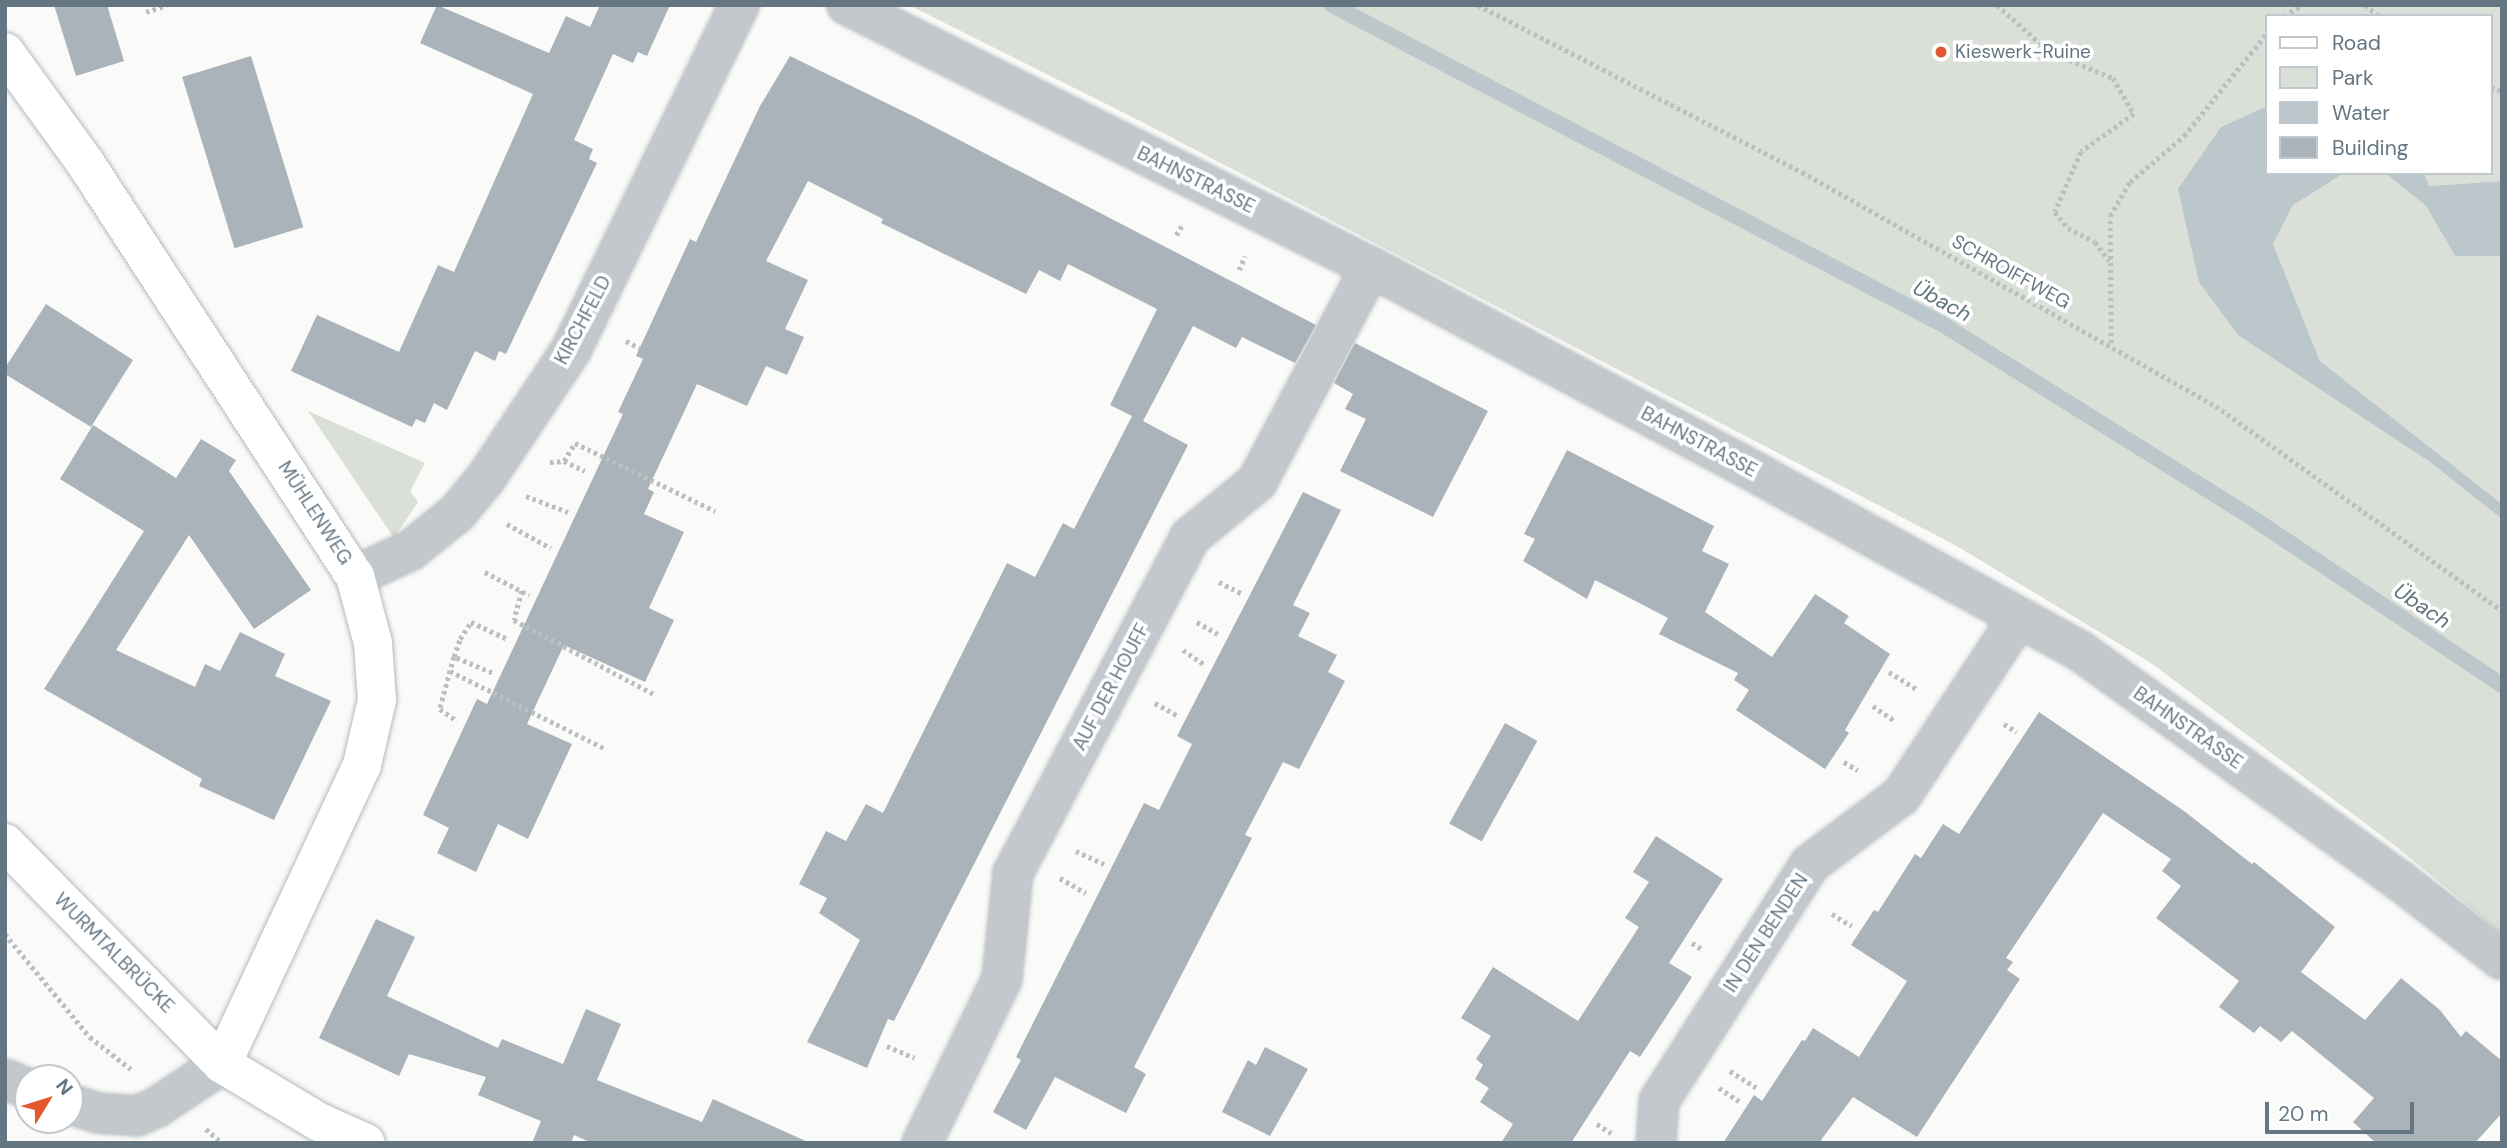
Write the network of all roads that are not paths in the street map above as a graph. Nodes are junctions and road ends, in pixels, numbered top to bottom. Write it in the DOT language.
graph roads {
  1 [pos="739,5"];
  2 [pos="847,5"];
  3 [pos="5,52"];
  4 [pos="1371,267"];
  5 [pos="355,576"];
  6 [pos="2019,617"];
  7 [pos="5,843"];
  8 [pos="2502,960"];
  9 [pos="222,1064"];
  10 [pos="84,1108"];
  11 [pos="153,1119"];
  12 [pos="366,1143"];
  13 [pos="922,1143"];
  14 [pos="1656,1143"];
  1 -- 5 [label="street, KIRCHFELD"];
  2 -- 4 [label="street, BAHNSTRASSE"];
  3 -- 5 [label="main road, MÜHLENWEG"];
  4 -- 6 [label="street, BAHNSTRASSE"];
  4 -- 13 [label="street, AUF DER HOUFF"];
  5 -- 9 [label="main road, MÜHLENWEG"];
  6 -- 8 [label="street, BAHNSTRASSE"];
  6 -- 14 [label="street, IN DEN BENDEN"];
  7 -- 9 [label="main road, WURMTALBRÜCKE"];
  9 -- 11 [label="street"];
  9 -- 12 [label="main road, WURMTALBRÜCKE"];
  10 -- 11 [label="street"];
}
